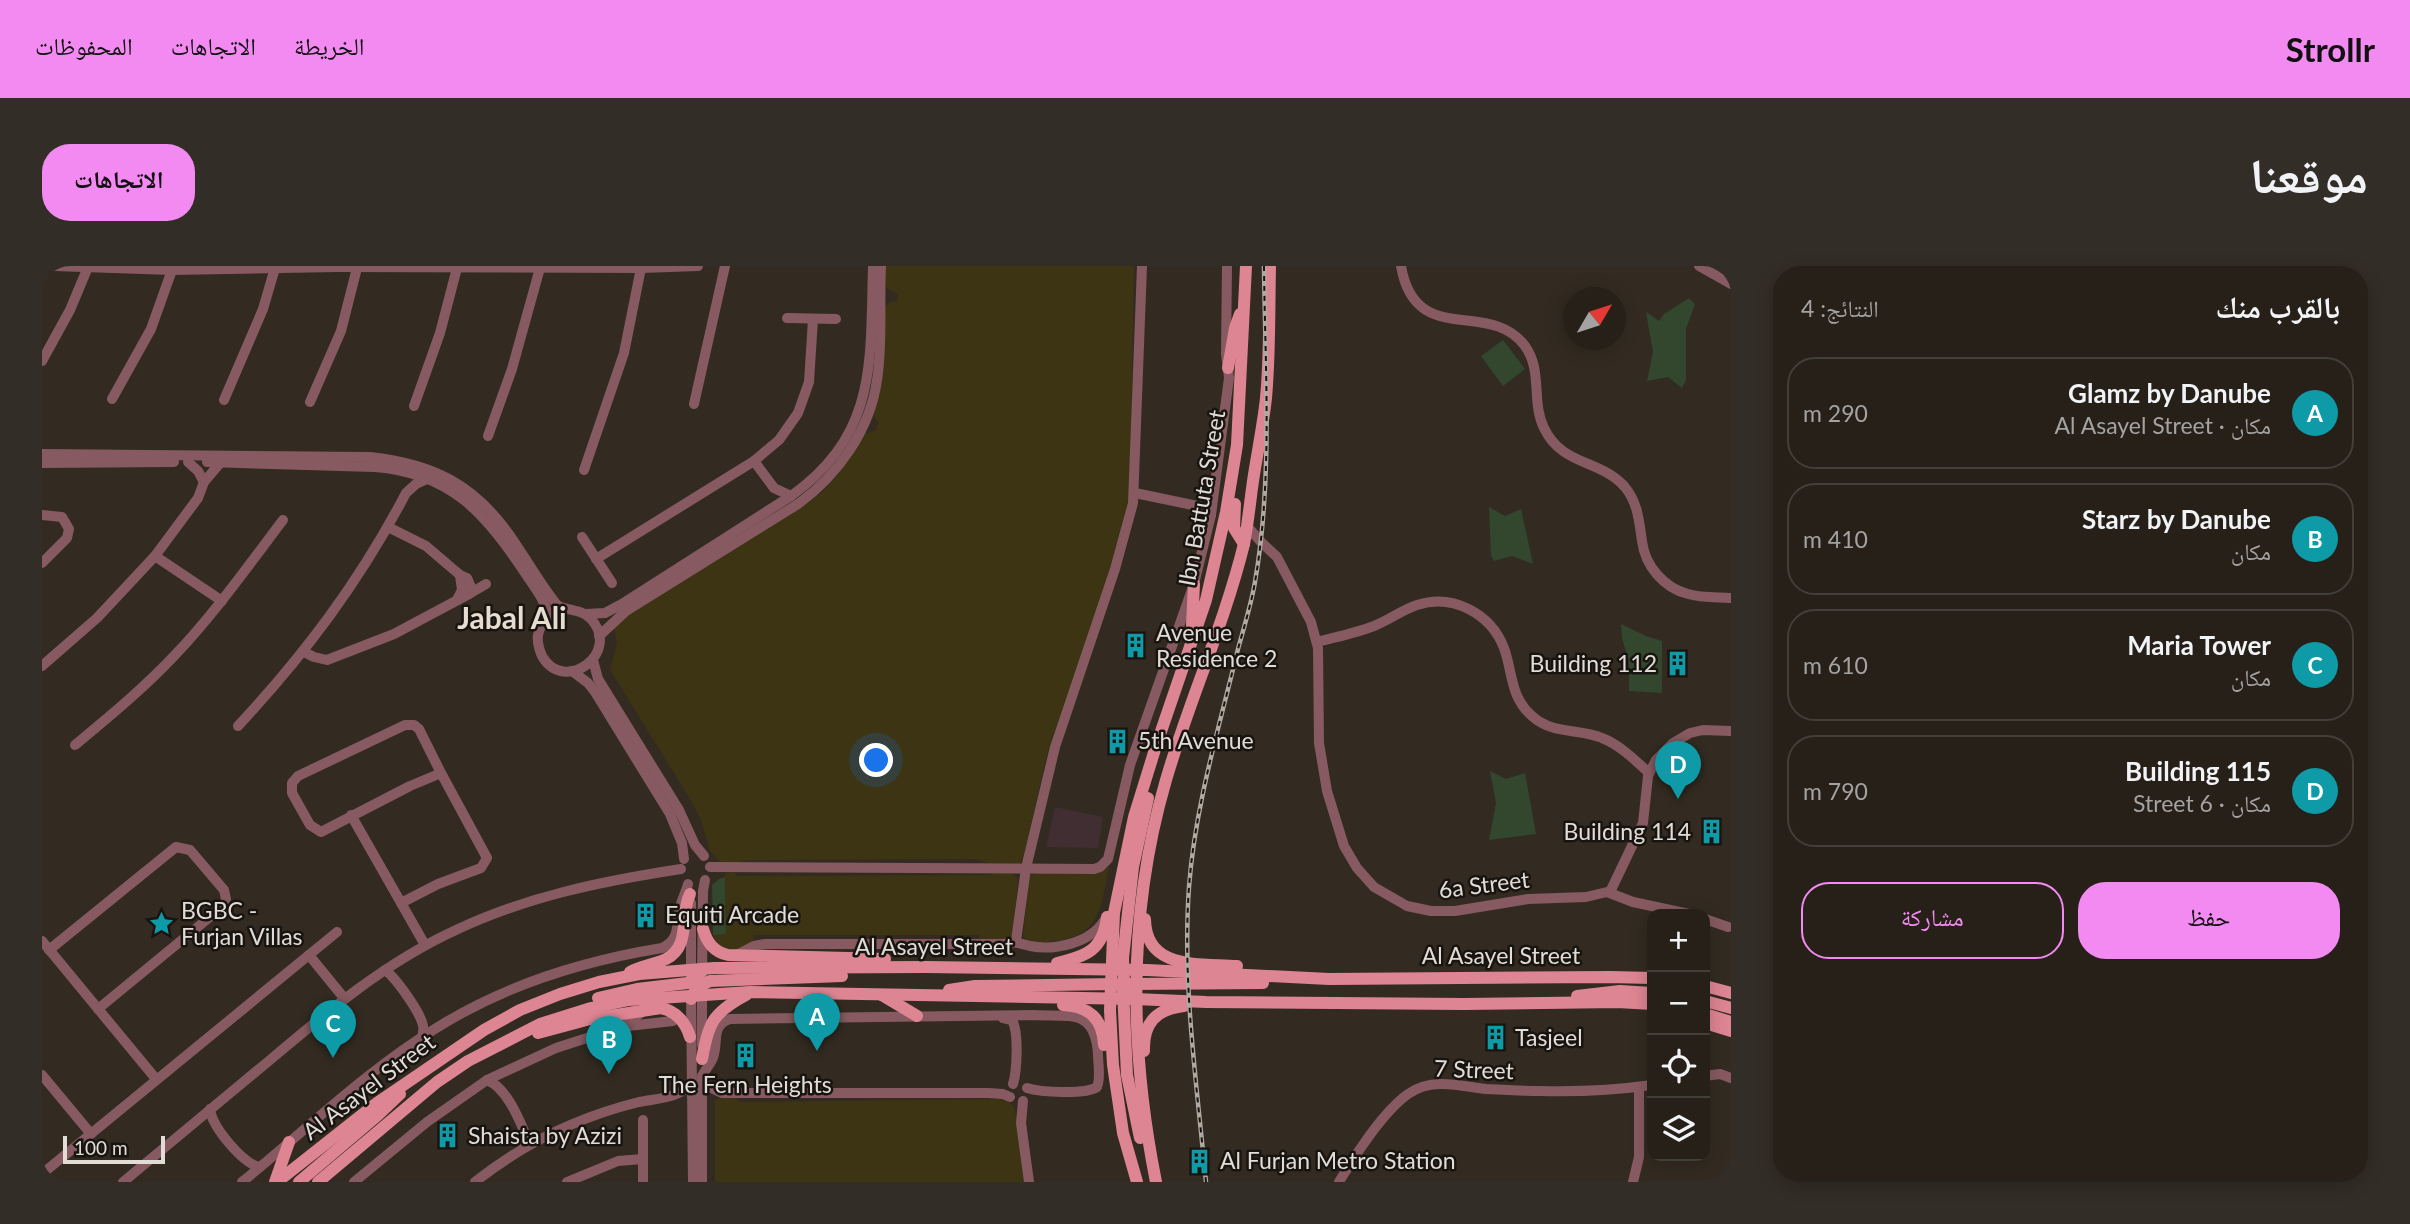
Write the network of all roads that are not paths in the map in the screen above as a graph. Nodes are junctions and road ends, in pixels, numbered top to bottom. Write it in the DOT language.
graph roads {
  1 [pos="54,266"];
  2 [pos="698,266"];
  3 [pos="725,266"];
  4 [pos="867,266"];
  5 [pos="881,266"];
  6 [pos="1142,266"];
  7 [pos="1227,266"];
  8 [pos="1246,266"];
  9 [pos="1270,266"];
  10 [pos="1401,266"];
  11 [pos="1699,266"];
  12 [pos="88,267"];
  13 [pos="275,268"];
  14 [pos="357,268"];
  15 [pos="457,268"];
  16 [pos="540,268"];
  17 [pos="641,268"];
  18 [pos="172,270"];
  19 [pos="873,271"];
  20 [pos="1714,274"];
  21 [pos="1731,278"];
  22 [pos="1731,284"];
  23 [pos="1245,297"];
  24 [pos="787,318"];
  25 [pos="813,319"];
  26 [pos="836,319"];
  27 [pos="42,361"];
  28 [pos="1228,369"];
  29 [pos="112,399"];
  30 [pos="224,400"];
  31 [pos="310,402"];
  32 [pos="694,404"];
  33 [pos="414,406"];
  34 [pos="488,436"];
  35 [pos="1237,445"];
  36 [pos="42,454"];
  37 [pos="754,461"];
  38 [pos="188,462"];
  39 [pos="220,462"];
  40 [pos="42,463"];
  41 [pos="401,470"];
  42 [pos="584,470"];
  43 [pos="427,479"];
  44 [pos="204,482"];
  45 [pos="774,488"];
  46 [pos="406,493"];
  47 [pos="792,496"];
  48 [pos="1134,498"];
  49 [pos="1214,499"];
  50 [pos="1202,507"];
  51 [pos="772,509"];
  52 [pos="42,515"];
  53 [pos="1211,515"];
  54 [pos="283,520"];
  55 [pos="1247,526"];
  56 [pos="388,527"];
  57 [pos="582,537"];
  58 [pos="1244,544"];
  59 [pos="1265,546"];
  60 [pos="155,556"];
  61 [pos="596,559"];
  62 [pos="42,563"];
  63 [pos="460,575"];
  64 [pos="612,583"];
  65 [pos="486,584"];
  66 [pos="1194,584"];
  67 [pos="469,594"];
  68 [pos="1731,598"];
  69 [pos="457,600"];
  70 [pos="222,601"];
  71 [pos="564,610"];
  72 [pos="586,614"];
  73 [pos="548,617"];
  74 [pos="599,636"];
  75 [pos="1317,642"];
  76 [pos="307,648"];
  77 [pos="1188,655"];
  78 [pos="593,660"];
  79 [pos="42,666"];
  80 [pos="572,671"];
  81 [pos="1168,709"];
  82 [pos="238,726"];
  83 [pos="1731,731"];
  84 [pos="75,745"];
  85 [pos="441,773"];
  86 [pos="1649,773"];
  87 [pos="351,815"];
  88 [pos="704,856"];
  89 [pos="682,864"];
  90 [pos="710,867"];
  91 [pos="1026,868"];
  92 [pos="705,880"];
  93 [pos="688,886"];
  94 [pos="1610,892"];
  95 [pos="1142,893"];
  96 [pos="401,903"];
  97 [pos="1666,909"];
  98 [pos="1107,914"];
  99 [pos="1710,921"];
  100 [pos="1730,927"];
  101 [pos="703,929"];
  102 [pos="337,932"];
  103 [pos="42,941"];
  104 [pos="1016,941"];
  105 [pos="425,945"];
  106 [pos="49,950"];
  107 [pos="309,955"];
  108 [pos="734,956"];
  109 [pos="397,962"];
  110 [pos="921,967"];
  111 [pos="1037,968"];
  112 [pos="385,970"];
  113 [pos="620,978"];
  114 [pos="1647,978"];
  115 [pos="1349,979"];
  116 [pos="1710,982"];
  117 [pos="696,984"];
  118 [pos="1731,984"];
  119 [pos="1124,985"];
  120 [pos="1710,987"];
  121 [pos="750,992"];
  122 [pos="1731,993"];
  123 [pos="882,995"];
  124 [pos="925,995"];
  125 [pos="976,996"];
  126 [pos="344,998"];
  127 [pos="1206,1002"];
  128 [pos="1647,1002"];
  129 [pos="1710,1003"];
  130 [pos="1731,1008"];
  131 [pos="98,1009"];
  132 [pos="646,1009"];
  133 [pos="979,1014"];
  134 [pos="1033,1015"];
  135 [pos="917,1016"];
  136 [pos="1710,1016"];
  137 [pos="673,1021"];
  138 [pos="1731,1022"];
  139 [pos="1710,1025"];
  140 [pos="624,1026"];
  141 [pos="438,1027"];
  142 [pos="1731,1031"];
  143 [pos="422,1037"];
  144 [pos="690,1037"];
  145 [pos="491,1047"];
  146 [pos="702,1059"];
  147 [pos="504,1071"];
  148 [pos="42,1074"];
  149 [pos="1710,1075"];
  150 [pos="702,1076"];
  151 [pos="415,1078"];
  152 [pos="1731,1078"];
  153 [pos="156,1079"];
  154 [pos="487,1080"];
  155 [pos="692,1082"];
  156 [pos="1647,1085"];
  157 [pos="1639,1087"];
  158 [pos="1116,1091"];
  159 [pos="1017,1092"];
  160 [pos="722,1093"];
  161 [pos="668,1097"];
  162 [pos="210,1109"];
  163 [pos="698,1112"];
  164 [pos="200,1118"];
  165 [pos="643,1120"];
  166 [pos="91,1134"];
  167 [pos="541,1137"];
  168 [pos="289,1142"];
  169 [pos="1148,1142"];
  170 [pos="524,1147"];
  171 [pos="643,1159"];
  172 [pos="260,1167"];
  173 [pos="42,1174"];
  174 [pos="244,1180"];
  175 [pos="123,1182"];
  176 [pos="276,1182"];
  177 [pos="299,1182"];
  178 [pos="317,1182"];
  179 [pos="355,1182"];
  180 [pos="475,1182"];
  181 [pos="567,1182"];
  182 [pos="643,1182"];
  183 [pos="693,1182"];
  184 [pos="702,1182"];
  185 [pos="1029,1182"];
  186 [pos="1137,1182"];
  187 [pos="1154,1182"];
  188 [pos="1339,1182"];
  189 [pos="1633,1182"];
  1 -- 12 [label="street"];
  2 -- 17 [label="street"];
  3 -- 32 [label="street"];
  4 -- 19 [label="street"];
  5 -- 74 [label="street"];
  6 -- 48 [label="street"];
  7 -- 28 [label="street"];
  8 -- 23 [label="main road, Ibn Battuta Street"];
  9 -- 55 [label="main road, Ibn Battuta Street"];
  10 -- 68 [label="street"];
  11 -- 20 [label="street"];
  12 -- 18 [label="street"];
  12 -- 27 [label="street"];
  13 -- 14 [label="street"];
  13 -- 18 [label="street"];
  13 -- 30 [label="street"];
  14 -- 15 [label="street"];
  14 -- 31 [label="street"];
  15 -- 16 [label="street"];
  15 -- 33 [label="street"];
  16 -- 17 [label="street"];
  16 -- 34 [label="street"];
  17 -- 42 [label="street"];
  18 -- 29 [label="street"];
  19 -- 47 [label="street"];
  20 -- 21 [label="street"];
  20 -- 22 [label="street"];
  23 -- 28 [label="main road"];
  23 -- 35 [label="main road, Ibn Battuta Street"];
  24 -- 25 [label="street"];
  25 -- 26 [label="street"];
  25 -- 37 [label="street"];
  28 -- 49 [label="street"];
  35 -- 58 [label="main road"];
  35 -- 77 [label="main road, Ibn Battuta Street"];
  36 -- 71 [label="street"];
  37 -- 45 [label="street"];
  37 -- 61 [label="street"];
  38 -- 39 [label="street"];
  38 -- 40 [label="street"];
  38 -- 44 [label="street"];
  39 -- 41 [label="street"];
  39 -- 44 [label="street"];
  41 -- 43 [label="street"];
  41 -- 46 [label="street"];
  43 -- 46 [label="street"];
  43 -- 73 [label="street"];
  44 -- 60 [label="street"];
  45 -- 47 [label="street"];
  45 -- 51 [label="street"];
  46 -- 56 [label="street"];
  47 -- 51 [label="street"];
  48 -- 50 [label="street"];
  48 -- 91 [label="street"];
  49 -- 50 [label="street"];
  49 -- 53 [label="street"];
  50 -- 53 [label="street"];
  51 -- 72 [label="street"];
  52 -- 62 [label="street"];
  53 -- 66 [label="street"];
  54 -- 70 [label="street"];
  55 -- 58 [label="main road, Ibn Battuta Street"];
  55 -- 59 [label="street, 6a Street"];
  56 -- 63 [label="street"];
  56 -- 76 [label="street"];
  57 -- 61 [label="street"];
  58 -- 59 [label="street"];
  58 -- 95 [label="main road, Ibn Battuta Street"];
  59 -- 75 [label="street, 6a Street"];
  60 -- 70 [label="street"];
  60 -- 79 [label="street"];
  61 -- 64 [label="street"];
  63 -- 67 [label="street"];
  63 -- 69 [label="street"];
  65 -- 67 [label="street"];
  66 -- 77 [label="main road"];
  66 -- 91 [label="street"];
  67 -- 69 [label="street"];
  69 -- 76 [label="street"];
  70 -- 84 [label="street"];
  71 -- 72 [label="street"];
  71 -- 73 [label="street"];
  72 -- 74 [label="street"];
  73 -- 80 [label="street"];
  74 -- 78 [label="street"];
  75 -- 86 [label="street"];
  75 -- 94 [label="street, 6a Street"];
  76 -- 82 [label="street"];
  77 -- 81 [label="main road, Ibn Battuta Street"];
  78 -- 80 [label="street"];
  78 -- 88 [label="street"];
  80 -- 89 [label="street"];
  81 -- 98 [label="main road"];
  81 -- 119 [label="main road, Ibn Battuta Street"];
  83 -- 86 [label="street"];
  85 -- 87 [label="street"];
  85 -- 87 [label="street"];
  85 -- 96 [label="street"];
  86 -- 94 [label="street"];
  87 -- 96 [label="street"];
  88 -- 89 [label="street"];
  88 -- 90 [label="street"];
  89 -- 93 [label="street"];
  89 -- 105 [label="street"];
  90 -- 91 [label="street"];
  90 -- 92 [label="street"];
  91 -- 104 [label="street"];
  92 -- 93 [label="street"];
  92 -- 101 [label="street"];
  93 -- 113 [label="main road"];
  93 -- 117 [label="street"];
  93 -- 141 [label="street"];
  94 -- 97 [label="street, 6a Street"];
  95 -- 115 [label="main road"];
  95 -- 119 [label="main road, Ibn Battuta Street"];
  96 -- 105 [label="street"];
  98 -- 104 [label="street"];
  98 -- 111 [label="main road"];
  99 -- 100 [label="street"];
  101 -- 108 [label="main road"];
  101 -- 117 [label="street"];
  102 -- 107 [label="street"];
  103 -- 106 [label="street"];
  104 -- 108 [label="street"];
  105 -- 109 [label="street"];
  106 -- 131 [label="street"];
  106 -- 131 [label="street"];
  107 -- 126 [label="street"];
  107 -- 153 [label="street"];
  108 -- 110 [label="main road"];
  109 -- 112 [label="street"];
  109 -- 141 [label="street"];
  110 -- 111 [label="main road, Al Asayel Street"];
  110 -- 117 [label="main road, Al Asayel Street"];
  111 -- 119 [label="main road, Al Asayel Street"];
  112 -- 126 [label="street"];
  112 -- 143 [label="street"];
  113 -- 117 [label="main road, Al Asayel Street"];
  113 -- 151 [label="main road, Al Asayel Street"];
  114 -- 115 [label="main road, Al Asayel Street"];
  115 -- 119 [label="main road, Al Asayel Street"];
  116 -- 118 [label="main road"];
  117 -- 121 [label="main road, Al Asayel Street"];
  117 -- 144 [label="street"];
  117 -- 145 [label="main road, Al Asayel Street"];
  117 -- 146 [label="street"];
  119 -- 124 [label="main road"];
  119 -- 125 [label="main road, Al Asayel Street"];
  119 -- 127 [label="main road, Al Asayel Street"];
  119 -- 158 [label="main road, Ibn Battuta Street"];
  119 -- 169 [label="main road, Ibn Battuta Street"];
  119 -- 187 [label="main road"];
  120 -- 122 [label="main road"];
  121 -- 123 [label="main road, Al Asayel Street"];
  121 -- 146 [label="main road"];
  123 -- 124 [label="main road, Al Asayel Street"];
  123 -- 135 [label="main road"];
  124 -- 125 [label="main road, Al Asayel Street"];
  125 -- 158 [label="main road"];
  126 -- 162 [label="street"];
  127 -- 128 [label="main road, Al Asayel Street"];
  127 -- 169 [label="main road"];
  129 -- 130 [label="main road"];
  131 -- 153 [label="street"];
  132 -- 140 [label="street"];
  132 -- 144 [label="main road"];
  132 -- 145 [label="main road"];
  133 -- 134 [label="street"];
  133 -- 135 [label="street"];
  133 -- 159 [label="street"];
  134 -- 159 [label="street"];
  134 -- 159 [label="street"];
  135 -- 150 [label="street"];
  136 -- 138 [label="main road"];
  137 -- 140 [label="street"];
  139 -- 142 [label="main road"];
  140 -- 147 [label="street"];
  141 -- 143 [label="street"];
  143 -- 168 [label="street"];
  144 -- 155 [label="street"];
  145 -- 178 [label="main road, Al Asayel Street"];
  146 -- 150 [label="street"];
  147 -- 154 [label="street"];
  147 -- 167 [label="street"];
  148 -- 166 [label="street"];
  149 -- 152 [label="street"];
  150 -- 160 [label="street"];
  150 -- 163 [label="street"];
  151 -- 176 [label="main road, Al Asayel Street"];
  151 -- 177 [label="main road"];
  153 -- 166 [label="street"];
  154 -- 170 [label="street"];
  154 -- 179 [label="street"];
  155 -- 161 [label="street"];
  155 -- 163 [label="street"];
  156 -- 157 [label="street, 7 Street"];
  157 -- 188 [label="street, 7 Street"];
  157 -- 189 [label="street"];
  158 -- 186 [label="main road, Ibn Battuta Street"];
  159 -- 160 [label="street"];
  159 -- 185 [label="street"];
  160 -- 163 [label="street"];
  161 -- 163 [label="street"];
  161 -- 167 [label="street"];
  162 -- 164 [label="street"];
  162 -- 172 [label="street"];
  163 -- 183 [label="street"];
  163 -- 184 [label="street"];
  164 -- 174 [label="street"];
  164 -- 175 [label="street"];
  165 -- 171 [label="street"];
  166 -- 173 [label="street"];
  167 -- 170 [label="street"];
  168 -- 172 [label="street"];
  168 -- 176 [label="main road"];
  169 -- 187 [label="main road, Ibn Battuta Street"];
  170 -- 180 [label="street"];
  171 -- 181 [label="street"];
  171 -- 182 [label="street"];
  172 -- 174 [label="street"];
}
